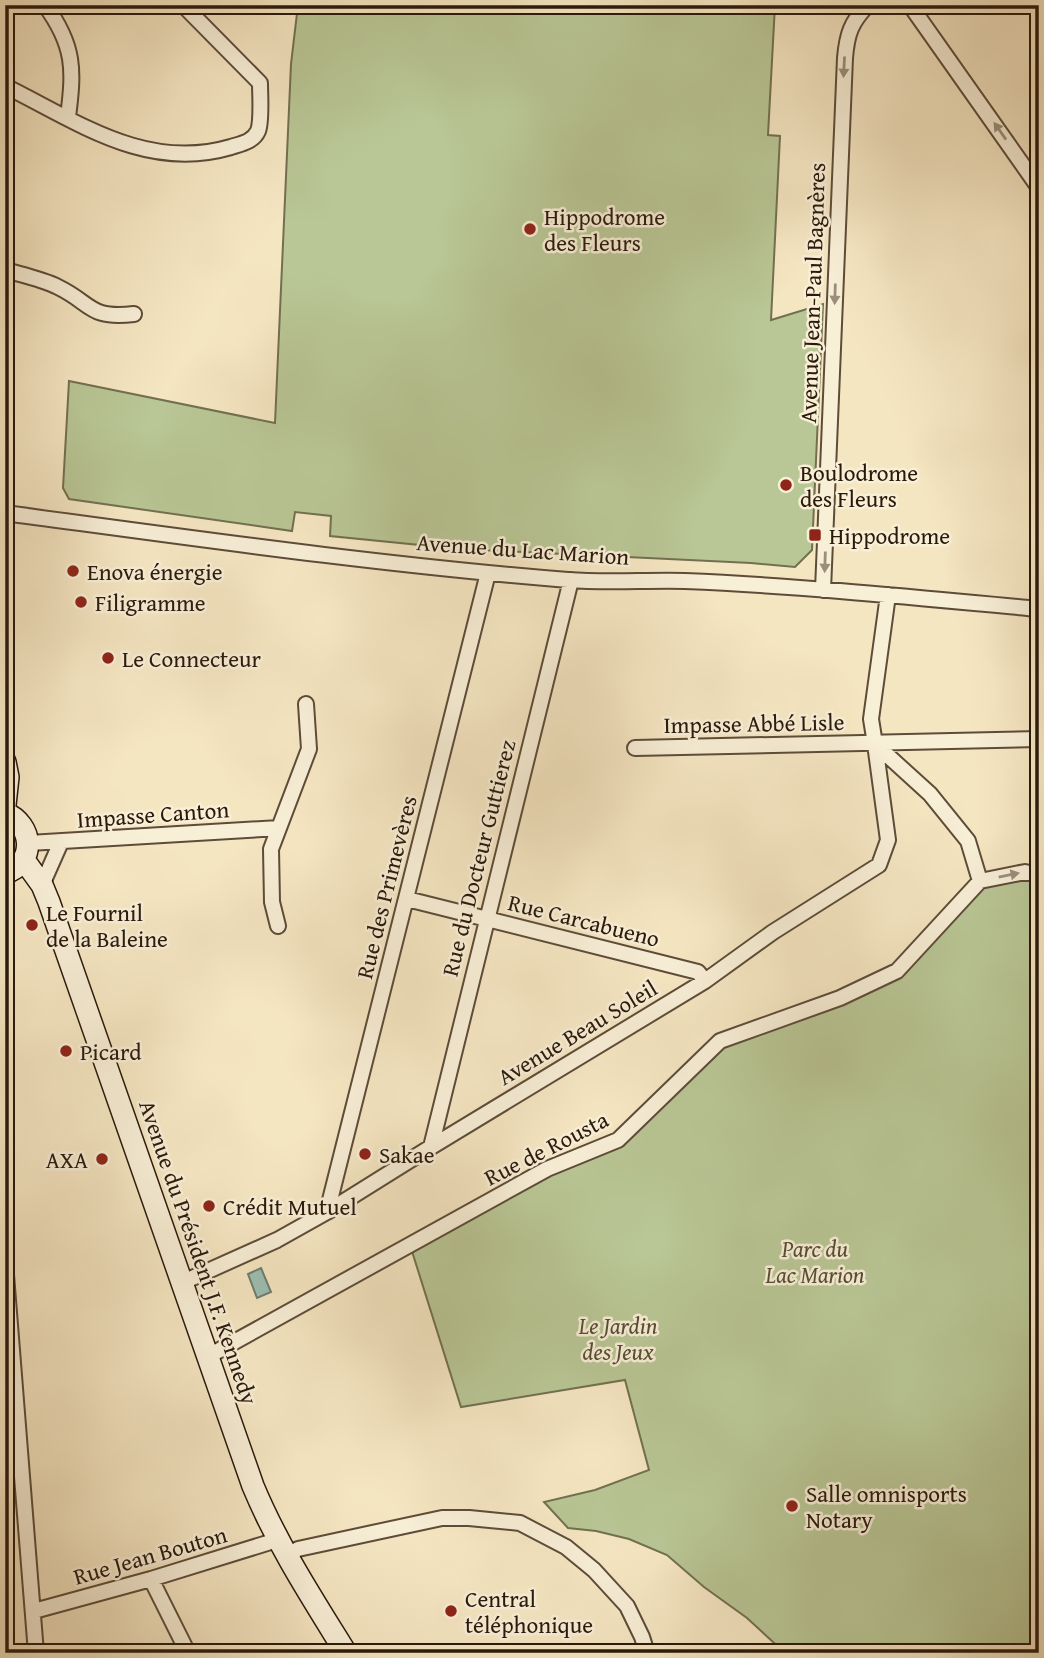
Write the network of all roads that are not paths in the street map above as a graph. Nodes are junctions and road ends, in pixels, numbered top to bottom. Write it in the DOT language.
graph roads {
  1 [pos="45,5"];
  2 [pos="183,5"];
  3 [pos="868,5"];
  4 [pos="910,5"];
  5 [pos="5,86"];
  6 [pos="68,117"];
  7 [pos="1039,187"];
  8 [pos="5,270"];
  9 [pos="134,314"];
  10 [pos="5,513"];
  11 [pos="488,573"];
  12 [pos="571,580"];
  13 [pos="823,590"];
  14 [pos="888,595"];
  15 [pos="1039,609"];
  16 [pos="306,704"];
  17 [pos="1039,739"];
  18 [pos="874,744"];
  19 [pos="635,748"];
  20 [pos="5,762"];
  21 [pos="5,805"];
  22 [pos="5,813"];
  23 [pos="279,828"];
  24 [pos="61,842"];
  25 [pos="26,851"];
  26 [pos="5,873"];
  27 [pos="1039,875"];
  28 [pos="980,881"];
  29 [pos="42,885"];
  30 [pos="407,899"];
  31 [pos="486,919"];
  32 [pos="278,926"];
  33 [pos="705,981"];
  34 [pos="431,1147"];
  35 [pos="327,1212"];
  36 [pos="5,1262"];
  37 [pos="181,1283"];
  38 [pos="207,1357"];
  39 [pos="9,1372"];
  40 [pos="282,1548"];
  41 [pos="151,1578"];
  42 [pos="34,1611"];
  43 [pos="36,1653"];
  44 [pos="188,1653"];
  45 [pos="346,1653"];
  46 [pos="647,1653"];
  1 -- 6 [label="street"];
  2 -- 6 [label="street"];
  3 -- 13 [label="street, Avenue Jean-Paul Bagnères, one-way"];
  7 -- 4 [label="street, one-way"];
  5 -- 6 [label="street"];
  8 -- 9 [label="street"];
  10 -- 11 [label="street, Avenue du Lac Marion"];
  11 -- 12 [label="street, Avenue du Lac Marion"];
  11 -- 30 [label="street, Rue des Primevères"];
  12 -- 13 [label="street, Avenue du Lac Marion"];
  12 -- 31 [label="street, Rue du Docteur Guttierez"];
  13 -- 14 [label="street, Avenue du Lac Marion"];
  14 -- 15 [label="street, Avenue du Lac Marion"];
  14 -- 18 [label="street, Avenue Beau Soleil"];
  16 -- 23 [label="street"];
  17 -- 18 [label="street, Impasse Abbé Lisle"];
  18 -- 19 [label="street, Impasse Abbé Lisle"];
  18 -- 28 [label="street"];
  18 -- 33 [label="street, Avenue Beau Soleil"];
  20 -- 21 [label="street"];
  22 -- 25 [label="street, Avenue du Président J.F. Kennedy"];
  23 -- 24 [label="street, Impasse Canton"];
  23 -- 32 [label="street"];
  24 -- 25 [label="street, Impasse Canton"];
  24 -- 29 [label="street"];
  25 -- 26 [label="street"];
  25 -- 29 [label="street, Avenue du Président J.F. Kennedy"];
  28 -- 27 [label="street, one-way"];
  28 -- 38 [label="street, Rue de Rousta"];
  29 -- 37 [label="street, Avenue du Président J.F. Kennedy"];
  30 -- 31 [label="street, Rue Carcabueno"];
  30 -- 35 [label="street, Rue des Primevères"];
  31 -- 33 [label="street, Rue Carcabueno"];
  31 -- 34 [label="street, Rue du Docteur Guttierez"];
  33 -- 34 [label="street, Avenue Beau Soleil"];
  34 -- 35 [label="street, Avenue Beau Soleil"];
  35 -- 37 [label="street, Avenue Beau Soleil"];
  36 -- 39 [label="street"];
  37 -- 38 [label="street, Avenue du Président J.F. Kennedy"];
  38 -- 40 [label="street, Avenue du Président J.F. Kennedy"];
  39 -- 42 [label="street"];
  40 -- 41 [label="street, Rue Jean Bouton"];
  40 -- 45 [label="street, Avenue du Président J.F. Kennedy"];
  40 -- 46 [label="street, Rue Jean Bouton"];
  41 -- 42 [label="street, Rue Jean Bouton"];
  41 -- 44 [label="street"];
  42 -- 43 [label="street"];
}
